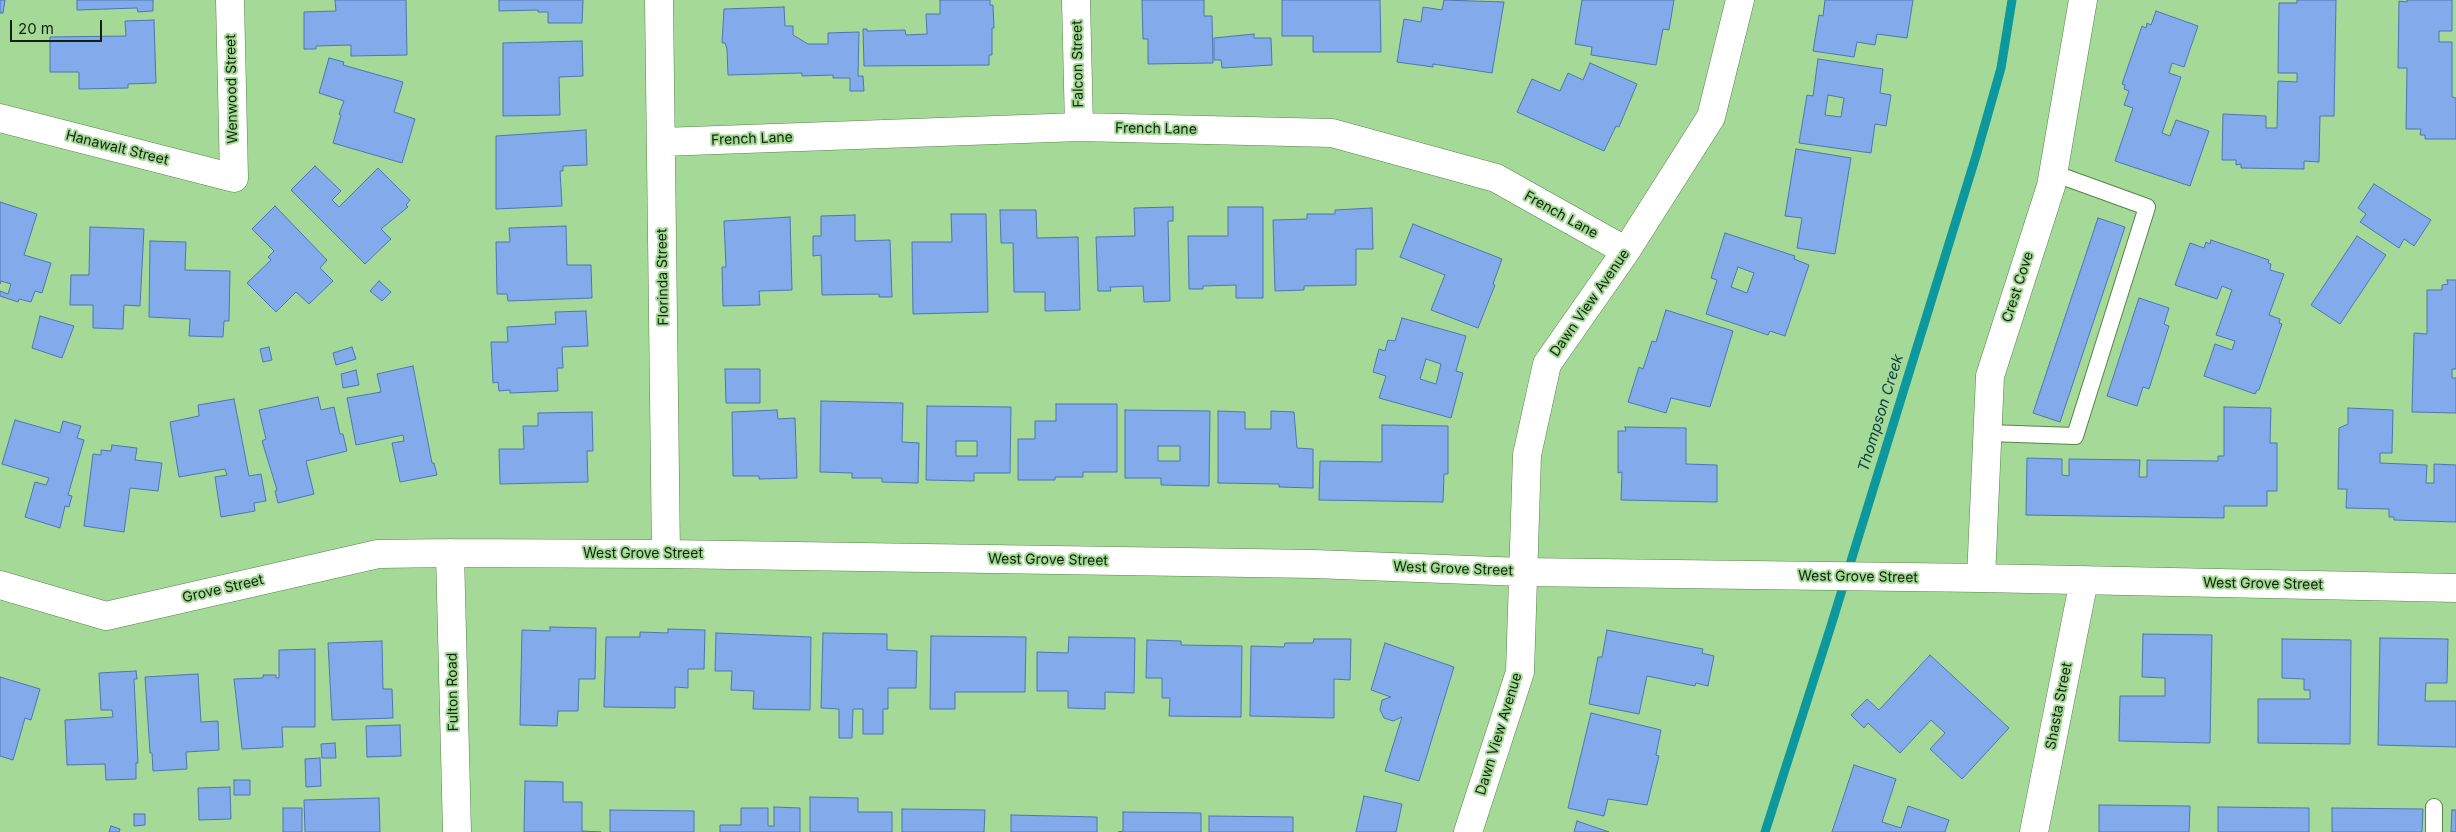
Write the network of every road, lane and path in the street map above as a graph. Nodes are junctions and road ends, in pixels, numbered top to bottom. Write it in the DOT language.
graph roads {
  1 [pos="230,0"];
  2 [pos="659,0"];
  3 [pos="1076,0"];
  4 [pos="1740,0"];
  5 [pos="2083,0"];
  6 [pos="0,118"];
  7 [pos="1079,127"];
  8 [pos="662,142"];
  9 [pos="2053,173"];
  10 [pos="234,178"];
  11 [pos="1626,251"];
  12 [pos="1988,433"];
  13 [pos="450,553"];
  14 [pos="666,554"];
  15 [pos="1522,572"];
  16 [pos="1981,578"];
  17 [pos="2084,580"];
  18 [pos="0,585"];
  19 [pos="2456,588"];
  20 [pos="2434,807"];
  21 [pos="457,832"];
  22 [pos="1468,832"];
  23 [pos="2034,832"];
  24 [pos="2434,832"];
  1 -- 10 [label="street, Wenwood Street"];
  2 -- 8 [label="street, Florinda Street"];
  3 -- 7 [label="street, Falcon Street"];
  4 -- 11 [label="street, Dawn View Avenue"];
  5 -- 9 [label="street, Crest Cove"];
  6 -- 10 [label="street, Hanawalt Street"];
  7 -- 8 [label="street, French Lane"];
  7 -- 11 [label="street, French Lane"];
  8 -- 14 [label="street, Florinda Street"];
  9 -- 12 [label="street, Crest Cove"];
  9 -- 12 [label="lane"];
  11 -- 15 [label="street, Dawn View Avenue"];
  12 -- 16 [label="street, Crest Cove"];
  13 -- 14 [label="street, West Grove Street"];
  13 -- 18 [label="street, Grove Street"];
  13 -- 21 [label="street, Fulton Road"];
  14 -- 15 [label="street, West Grove Street"];
  15 -- 16 [label="street, West Grove Street"];
  15 -- 22 [label="street, Dawn View Avenue"];
  16 -- 17 [label="street, West Grove Street"];
  17 -- 19 [label="street, West Grove Street"];
  17 -- 23 [label="street, Shasta Street"];
  20 -- 24 [label="lane"];
}
